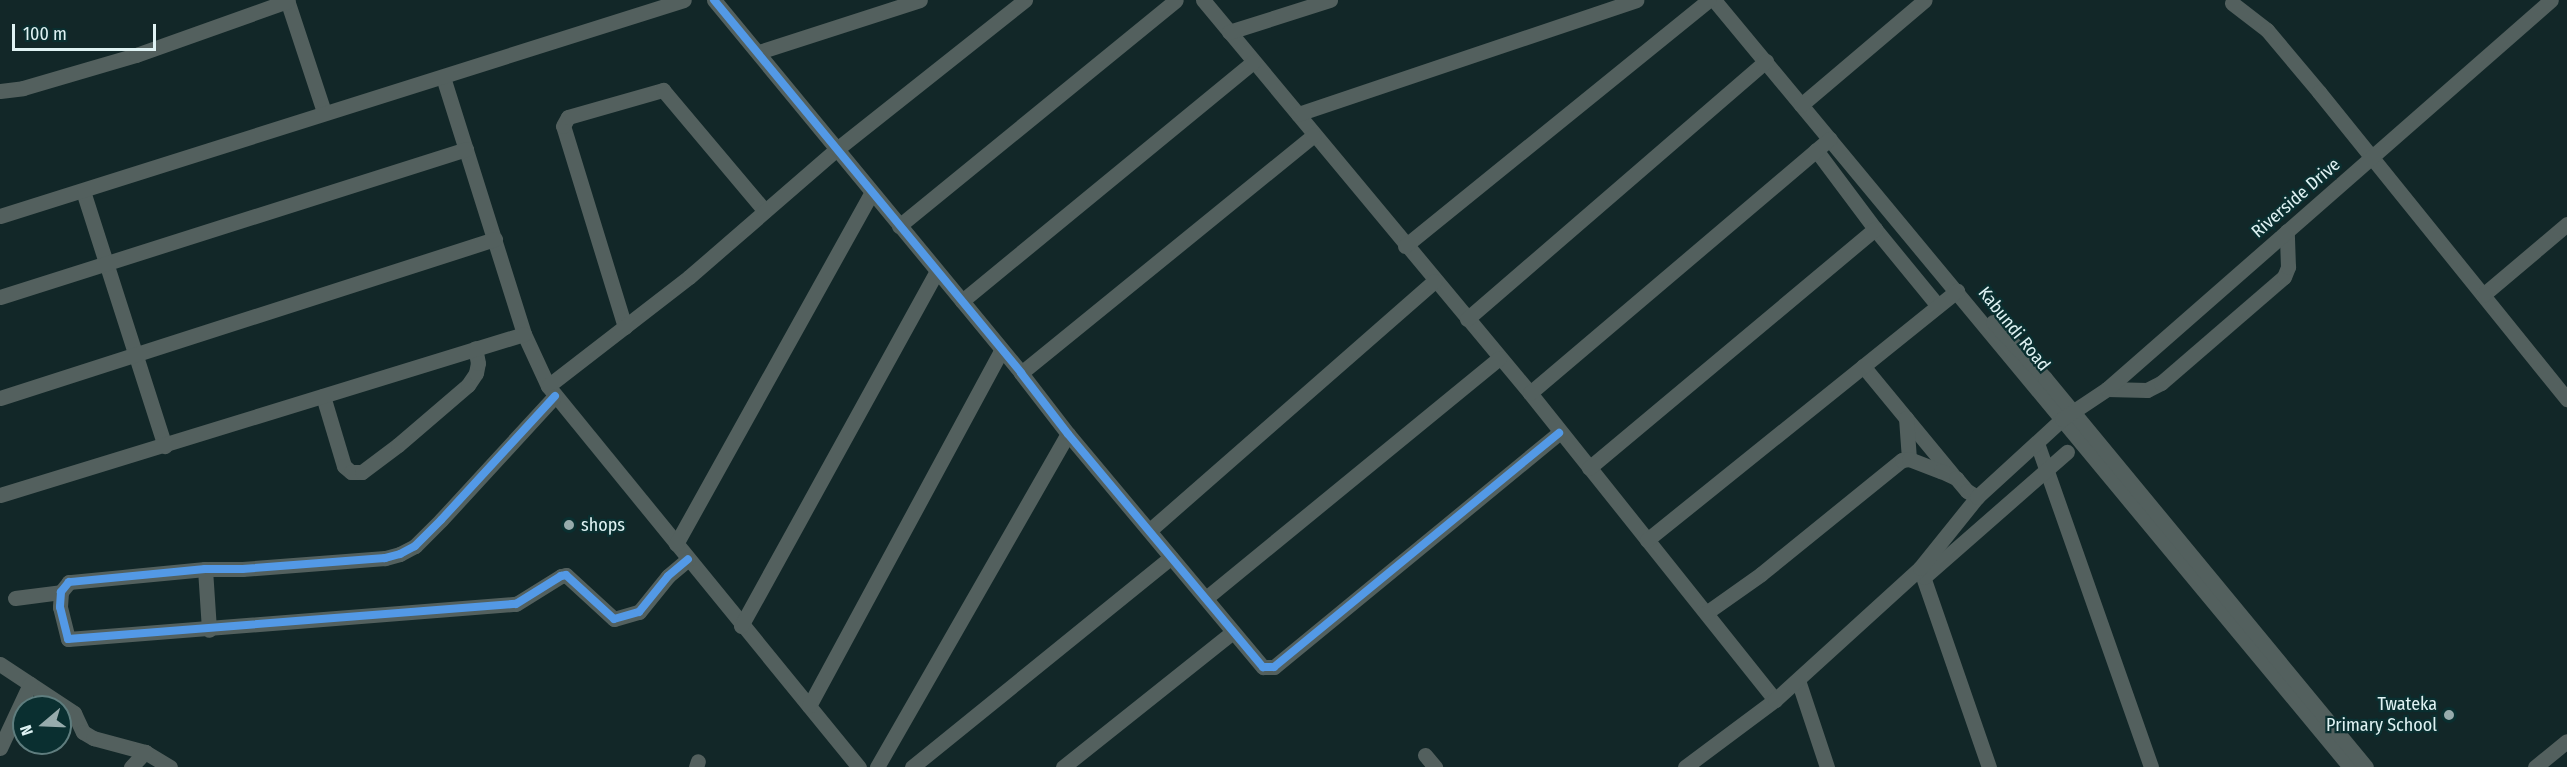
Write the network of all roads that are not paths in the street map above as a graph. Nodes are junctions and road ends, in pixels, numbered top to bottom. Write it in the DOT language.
graph roads {
  1 [pos="684,0"];
  2 [pos="714,0"];
  3 [pos="920,0"];
  4 [pos="1025,0"];
  5 [pos="1176,0"];
  6 [pos="1203,0"];
  7 [pos="1330,0"];
  8 [pos="1636,0"];
  9 [pos="1712,0"];
  10 [pos="1925,0"];
  11 [pos="2551,0"];
  12 [pos="288,1"];
  13 [pos="2231,1"];
  14 [pos="1229,32"];
  15 [pos="759,52"];
  16 [pos="1766,61"];
  17 [pos="1253,62"];
  18 [pos="443,76"];
  19 [pos="0,91"];
  20 [pos="1801,105"];
  21 [pos="324,112"];
  22 [pos="1298,114"];
  23 [pos="1314,135"];
  24 [pos="1830,139"];
  25 [pos="466,148"];
  26 [pos="837,149"];
  27 [pos="1816,150"];
  28 [pos="2372,158"];
  29 [pos="83,190"];
  30 [pos="871,194"];
  31 [pos="765,211"];
  32 [pos="0,216"];
  33 [pos="2567,224"];
  34 [pos="899,226"];
  35 [pos="1875,229"];
  36 [pos="2287,231"];
  37 [pos="495,240"];
  38 [pos="1405,246"];
  39 [pos="106,263"];
  40 [pos="936,273"];
  41 [pos="1434,281"];
  42 [pos="1957,291"];
  43 [pos="2483,296"];
  44 [pos="0,297"];
  45 [pos="962,301"];
  46 [pos="1938,306"];
  47 [pos="1467,319"];
  48 [pos="625,327"];
  49 [pos="524,334"];
  50 [pos="475,348"];
  51 [pos="1001,351"];
  52 [pos="134,355"];
  53 [pos="1500,358"];
  54 [pos="1863,366"];
  55 [pos="1021,373"];
  56 [pos="2107,389"];
  57 [pos="552,391"];
  58 [pos="1530,393"];
  59 [pos="323,396"];
  60 [pos="0,398"];
  61 [pos="2567,399"];
  62 [pos="2066,415"];
  63 [pos="1906,418"];
  64 [pos="1559,433"];
  65 [pos="1068,434"];
  66 [pos="2037,443"];
  67 [pos="165,446"];
  68 [pos="2067,452"];
  69 [pos="1909,459"];
  70 [pos="1589,468"];
  71 [pos="2048,471"];
  72 [pos="1956,478"];
  73 [pos="0,495"];
  74 [pos="1977,497"];
  75 [pos="1150,530"];
  76 [pos="1647,540"];
  77 [pos="676,544"];
  78 [pos="1171,557"];
  79 [pos="688,559"];
  80 [pos="205,568"];
  81 [pos="1922,573"];
  82 [pos="61,592"];
  83 [pos="15,598"];
  84 [pos="1206,598"];
  85 [pos="1706,613"];
  86 [pos="741,626"];
  87 [pos="209,630"];
  88 [pos="1233,632"];
  89 [pos="0,664"];
  90 [pos="1798,680"];
  91 [pos="30,684"];
  92 [pos="2294,690"];
  93 [pos="1775,700"];
  94 [pos="809,706"];
  95 [pos="2567,741"];
  96 [pos="0,748"];
  97 [pos="145,752"];
  98 [pos="1425,755"];
  99 [pos="130,767"];
  100 [pos="170,767"];
  101 [pos="859,767"];
  102 [pos="878,767"];
  103 [pos="912,767"];
  104 [pos="1063,767"];
  105 [pos="1435,767"];
  106 [pos="1685,767"];
  107 [pos="1827,767"];
  108 [pos="1989,767"];
  109 [pos="2151,767"];
  110 [pos="2349,767"];
  111 [pos="2366,767"];
  112 [pos="2535,767"];
  1 -- 18 [label="street"];
  2 -- 15 [label="street"];
  3 -- 15 [label="street"];
  4 -- 26 [label="street"];
  5 -- 34 [label="street"];
  6 -- 14 [label="street"];
  7 -- 14 [label="street"];
  8 -- 22 [label="street"];
  9 -- 16 [label="street, Kabundi Road"];
  9 -- 38 [label="street"];
  10 -- 20 [label="street"];
  11 -- 28 [label="street, Riverside Drive"];
  12 -- 19 [label="street"];
  12 -- 21 [label="street"];
  13 -- 28 [label="street"];
  14 -- 17 [label="street"];
  15 -- 26 [label="street"];
  16 -- 20 [label="street, Kabundi Road"];
  16 -- 47 [label="street"];
  17 -- 22 [label="street"];
  17 -- 45 [label="street"];
  18 -- 21 [label="street"];
  18 -- 25 [label="street"];
  20 -- 24 [label="street, Kabundi Road"];
  21 -- 29 [label="street"];
  22 -- 23 [label="street"];
  23 -- 38 [label="street"];
  23 -- 55 [label="street"];
  24 -- 27 [label="street"];
  24 -- 42 [label="street, Kabundi Road"];
  25 -- 37 [label="street"];
  25 -- 39 [label="street"];
  26 -- 30 [label="street"];
  26 -- 31 [label="street"];
  27 -- 35 [label="street"];
  27 -- 58 [label="street"];
  28 -- 36 [label="street, Riverside Drive"];
  28 -- 43 [label="street"];
  29 -- 32 [label="street"];
  29 -- 39 [label="street"];
  30 -- 34 [label="street"];
  30 -- 77 [label="street"];
  31 -- 48 [label="street"];
  31 -- 48 [label="street"];
  33 -- 43 [label="street"];
  34 -- 40 [label="street"];
  35 -- 46 [label="street"];
  35 -- 70 [label="street"];
  36 -- 56 [label="street, Riverside Drive"];
  36 -- 56 [label="street"];
  37 -- 49 [label="street"];
  37 -- 52 [label="street"];
  38 -- 41 [label="street"];
  39 -- 44 [label="street"];
  39 -- 52 [label="street"];
  40 -- 45 [label="street"];
  40 -- 86 [label="street"];
  41 -- 47 [label="street"];
  41 -- 75 [label="street"];
  42 -- 46 [label="street"];
  42 -- 62 [label="street, Kabundi Road"];
  43 -- 61 [label="street"];
  45 -- 51 [label="street"];
  46 -- 54 [label="street"];
  47 -- 53 [label="street"];
  48 -- 57 [label="street"];
  49 -- 50 [label="street"];
  49 -- 57 [label="street"];
  50 -- 59 [label="street"];
  50 -- 59 [label="street"];
  51 -- 55 [label="street"];
  51 -- 94 [label="street"];
  52 -- 60 [label="street"];
  52 -- 67 [label="street"];
  53 -- 58 [label="street"];
  53 -- 84 [label="street"];
  54 -- 63 [label="street"];
  54 -- 76 [label="street"];
  55 -- 65 [label="street"];
  56 -- 62 [label="street, Riverside Drive"];
  57 -- 77 [label="street"];
  57 -- 80 [label="street"];
  58 -- 64 [label="street"];
  59 -- 67 [label="street"];
  62 -- 66 [label="street, Riverside Drive"];
  62 -- 92 [label="street, Kabundi Road"];
  63 -- 69 [label="street"];
  63 -- 72 [label="street"];
  64 -- 70 [label="street"];
  64 -- 88 [label="street"];
  65 -- 75 [label="street"];
  65 -- 102 [label="street"];
  66 -- 71 [label="street"];
  66 -- 74 [label="street, Riverside Drive"];
  67 -- 73 [label="street"];
  68 -- 71 [label="street"];
  69 -- 72 [label="street"];
  69 -- 85 [label="street"];
  70 -- 76 [label="street"];
  71 -- 81 [label="street"];
  71 -- 109 [label="street"];
  72 -- 74 [label="street"];
  74 -- 81 [label="street, Riverside Drive"];
  75 -- 78 [label="street"];
  76 -- 85 [label="street"];
  77 -- 79 [label="street"];
  78 -- 84 [label="street"];
  78 -- 103 [label="street"];
  79 -- 86 [label="street"];
  79 -- 87 [label="street"];
  80 -- 82 [label="street"];
  80 -- 87 [label="street"];
  81 -- 90 [label="street"];
  81 -- 108 [label="street"];
  82 -- 83 [label="street"];
  82 -- 87 [label="street"];
  84 -- 88 [label="street"];
  85 -- 93 [label="street"];
  86 -- 94 [label="street"];
  88 -- 104 [label="street"];
  89 -- 91 [label="street"];
  90 -- 93 [label="street"];
  90 -- 107 [label="street"];
  91 -- 96 [label="street"];
  91 -- 97 [label="street"];
  92 -- 110 [label="street, Kabundi Road"];
  92 -- 111 [label="street, Kabundi Road"];
  93 -- 106 [label="street"];
  94 -- 101 [label="street"];
  95 -- 112 [label="street"];
  97 -- 99 [label="street"];
  97 -- 100 [label="street"];
  98 -- 105 [label="street"];
}
